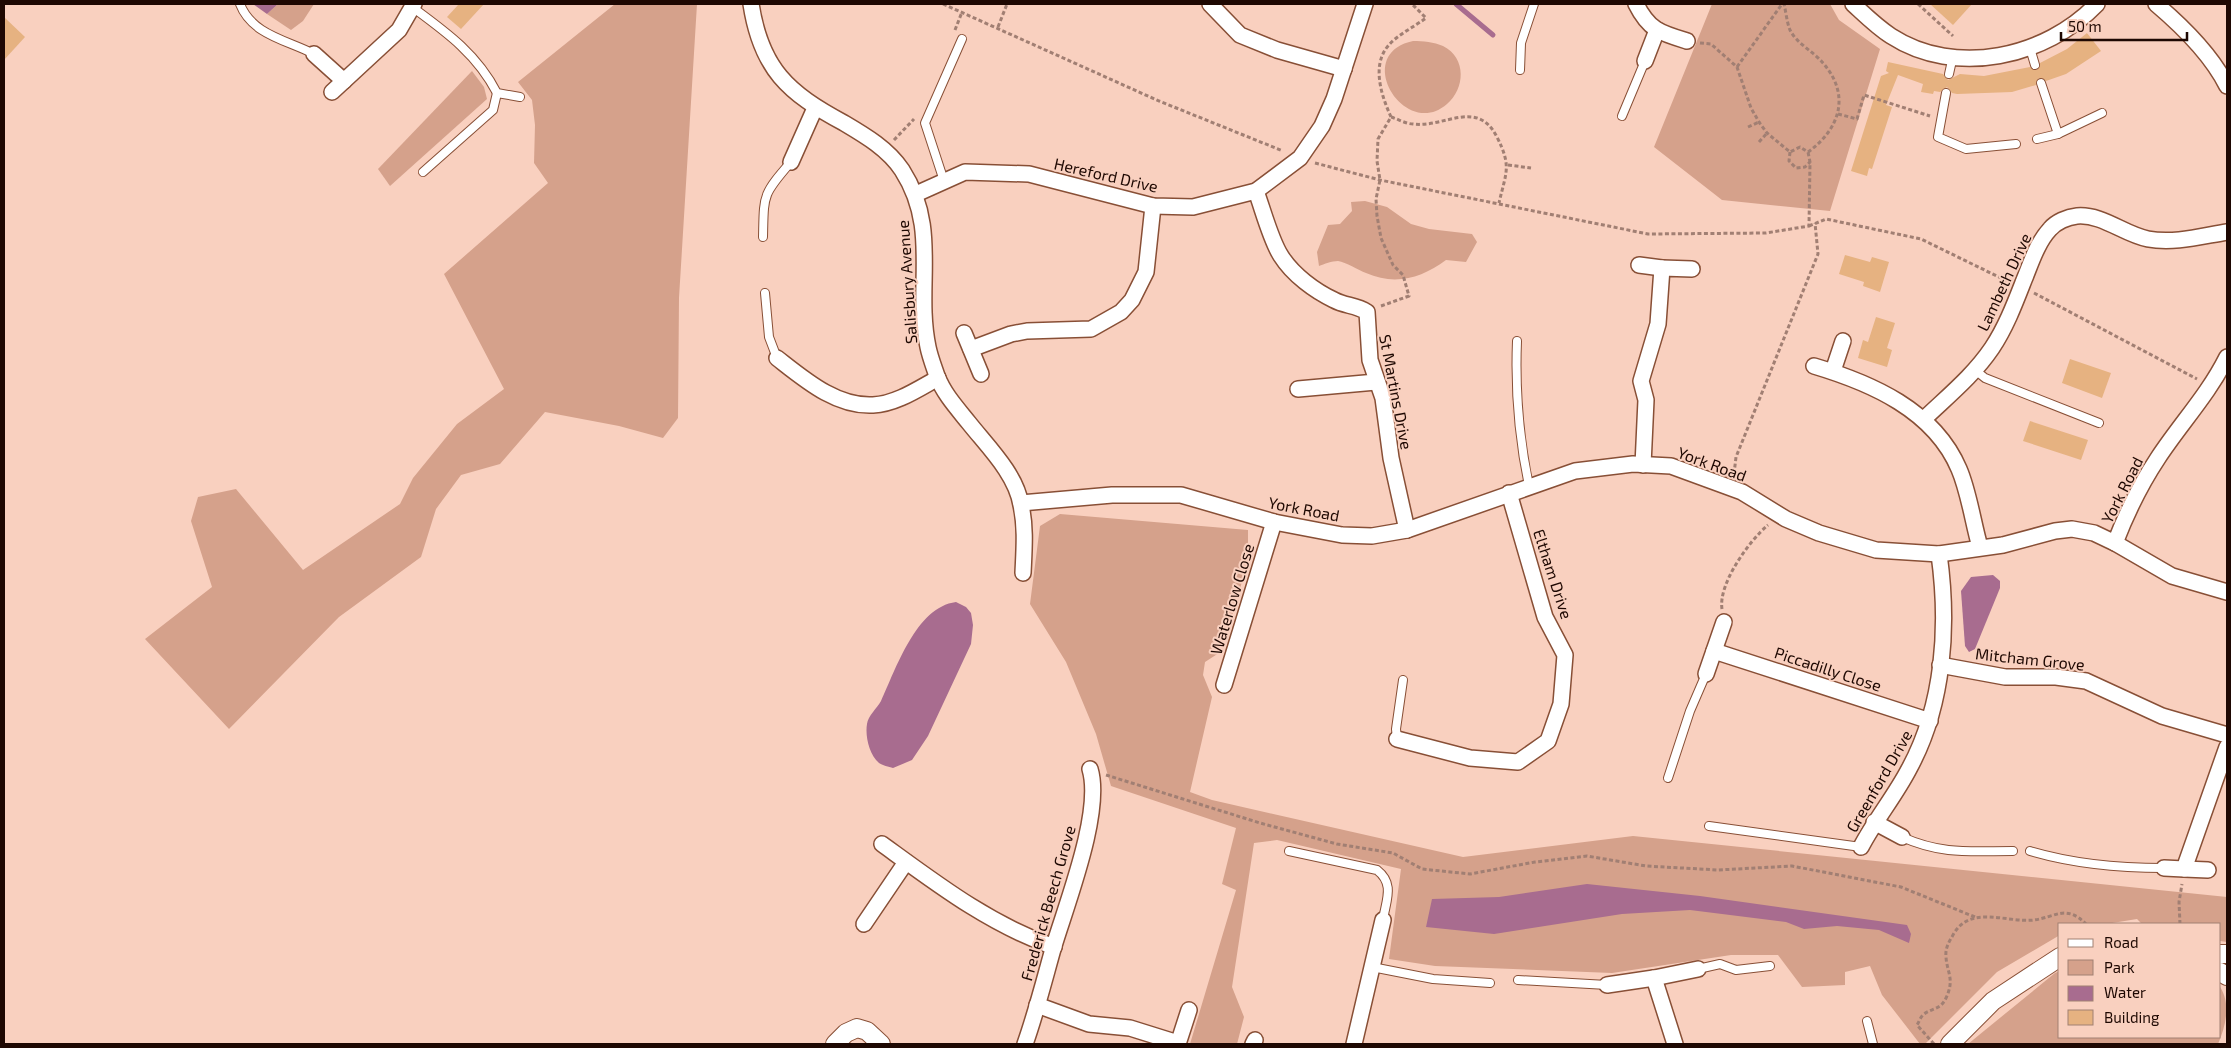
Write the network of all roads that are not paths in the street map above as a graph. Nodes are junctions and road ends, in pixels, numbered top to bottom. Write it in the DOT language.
graph roads {
  1 [pos="240,4"];
  2 [pos="751,4"];
  3 [pos="1210,4"];
  4 [pos="1365,4"];
  5 [pos="1534,4"];
  6 [pos="1636,4"];
  7 [pos="1853,4"];
  8 [pos="2096,4"];
  9 [pos="2156,4"];
  10 [pos="413,5"];
  11 [pos="1657,30"];
  12 [pos="962,39"];
  13 [pos="1687,41"];
  14 [pos="2030,48"];
  15 [pos="314,54"];
  16 [pos="1953,56"];
  17 [pos="1645,61"];
  18 [pos="2035,65"];
  19 [pos="1344,70"];
  20 [pos="1520,70"];
  21 [pos="1949,74"];
  22 [pos="2225,78"];
  23 [pos="344,81"];
  24 [pos="2041,83"];
  25 [pos="332,92"];
  26 [pos="497,93"];
  27 [pos="1946,93"];
  28 [pos="520,97"];
  29 [pos="815,108"];
  30 [pos="2102,113"];
  31 [pos="1622,116"];
  32 [pos="2058,134"];
  33 [pos="2037,139"];
  34 [pos="2016,144"];
  35 [pos="791,162"];
  36 [pos="423,172"];
  37 [pos="944,180"];
  38 [pos="1256,191"];
  39 [pos="916,194"];
  40 [pos="1153,206"];
  41 [pos="2227,232"];
  42 [pos="763,237"];
  43 [pos="1639,265"];
  44 [pos="1662,268"];
  45 [pos="1692,269"];
  46 [pos="765,293"];
  47 [pos="964,333"];
  48 [pos="1517,341"];
  49 [pos="1844,341"];
  50 [pos="971,349"];
  51 [pos="2227,357"];
  52 [pos="777,358"];
  53 [pos="1814,366"];
  54 [pos="1975,370"];
  55 [pos="1833,371"];
  56 [pos="980,374"];
  57 [pos="938,378"];
  58 [pos="1376,382"];
  59 [pos="1298,389"];
  60 [pos="1924,419"];
  61 [pos="2099,424"];
  62 [pos="1643,465"];
  63 [pos="1529,486"];
  64 [pos="1509,493"];
  65 [pos="1021,503"];
  66 [pos="1274,522"];
  67 [pos="1407,530"];
  68 [pos="2115,543"];
  69 [pos="1980,547"];
  70 [pos="1939,554"];
  71 [pos="1023,573"];
  72 [pos="2227,592"];
  73 [pos="1724,622"];
  74 [pos="1714,651"];
  75 [pos="1940,665"];
  76 [pos="1706,674"];
  77 [pos="1403,680"];
  78 [pos="1224,685"];
  79 [pos="1930,721"];
  80 [pos="2227,734"];
  81 [pos="1397,739"];
  82 [pos="2227,747"];
  83 [pos="1090,769"];
  84 [pos="1668,778"];
  85 [pos="1874,822"];
  86 [pos="1709,826"];
  87 [pos="1902,837"];
  88 [pos="882,844"];
  89 [pos="1861,847"];
  90 [pos="1289,851"];
  91 [pos="2013,851"];
  92 [pos="2030,851"];
  93 [pos="906,862"];
  94 [pos="2164,868"];
  95 [pos="2184,869"];
  96 [pos="2208,870"];
  97 [pos="1383,920"];
  98 [pos="864,924"];
  99 [pos="1054,947"];
  100 [pos="2058,958"];
  101 [pos="1770,966"];
  102 [pos="1372,967"];
  103 [pos="1698,969"];
  104 [pos="1654,978"];
  105 [pos="1518,980"];
  106 [pos="1490,982"];
  107 [pos="1607,985"];
  108 [pos="1038,1005"];
  109 [pos="1188,1010"];
  110 [pos="1867,1021"];
  111 [pos="835,1044"];
  112 [pos="881,1044"];
  113 [pos="1025,1044"];
  114 [pos="1178,1044"];
  115 [pos="1354,1044"];
  116 [pos="1675,1044"];
  117 [pos="1874,1044"];
  118 [pos="1950,1044"];
  1 -- 15 [label="lane"];
  2 -- 29 [label="street, Salisbury Avenue"];
  3 -- 19 [label="street"];
  4 -- 19 [label="street, Hereford Drive"];
  5 -- 20 [label="lane"];
  6 -- 11 [label="street"];
  7 -- 16 [label="street"];
  8 -- 14 [label="street"];
  9 -- 22 [label="street"];
  10 -- 23 [label="street"];
  10 -- 26 [label="lane"];
  11 -- 13 [label="street"];
  11 -- 17 [label="street"];
  12 -- 37 [label="lane"];
  14 -- 16 [label="street"];
  14 -- 18 [label="lane"];
  15 -- 23 [label="street"];
  16 -- 21 [label="lane"];
  17 -- 31 [label="lane"];
  19 -- 38 [label="street, Hereford Drive"];
  23 -- 25 [label="street"];
  24 -- 32 [label="lane"];
  26 -- 28 [label="lane"];
  26 -- 36 [label="lane"];
  27 -- 34 [label="lane"];
  29 -- 35 [label="street"];
  29 -- 39 [label="street, Salisbury Avenue"];
  30 -- 32 [label="lane"];
  32 -- 33 [label="lane"];
  35 -- 42 [label="lane"];
  37 -- 39 [label="street, Hereford Drive"];
  37 -- 40 [label="street, Hereford Drive"];
  38 -- 40 [label="street, Hereford Drive"];
  38 -- 58 [label="street, St Martins Drive"];
  39 -- 57 [label="street, Salisbury Avenue"];
  40 -- 50 [label="street"];
  41 -- 54 [label="street, Lambeth Drive"];
  43 -- 44 [label="street"];
  44 -- 45 [label="street"];
  44 -- 62 [label="street"];
  46 -- 52 [label="lane"];
  47 -- 50 [label="street"];
  48 -- 63 [label="lane"];
  49 -- 55 [label="street"];
  50 -- 56 [label="street"];
  51 -- 68 [label="street, York Road"];
  52 -- 57 [label="street"];
  53 -- 55 [label="street"];
  54 -- 60 [label="street, Lambeth Drive"];
  54 -- 61 [label="lane"];
  55 -- 60 [label="street"];
  57 -- 65 [label="street, Salisbury Avenue"];
  58 -- 59 [label="street"];
  58 -- 67 [label="street, St Martins Drive"];
  60 -- 69 [label="street"];
  62 -- 63 [label="street, York Road"];
  62 -- 70 [label="street, York Road"];
  63 -- 64 [label="street, York Road"];
  64 -- 67 [label="street, York Road"];
  64 -- 81 [label="street, Eltham Drive"];
  65 -- 66 [label="street, York Road"];
  65 -- 71 [label="street, Salisbury Avenue"];
  66 -- 67 [label="street, York Road"];
  66 -- 78 [label="street, Waterlow Close"];
  68 -- 69 [label="street, York Road"];
  68 -- 72 [label="street"];
  69 -- 70 [label="street, York Road"];
  70 -- 75 [label="street, Greenford Drive"];
  73 -- 74 [label="street"];
  74 -- 76 [label="street"];
  74 -- 79 [label="street, Piccadilly Close"];
  75 -- 79 [label="street, Greenford Drive"];
  75 -- 80 [label="street, Mitcham Grove"];
  76 -- 84 [label="lane"];
  77 -- 81 [label="lane"];
  79 -- 85 [label="street, Greenford Drive"];
  82 -- 95 [label="street"];
  83 -- 99 [label="street, Frederick Beech Grove"];
  85 -- 87 [label="street"];
  85 -- 89 [label="street, Greenford Drive"];
  86 -- 89 [label="lane"];
  87 -- 91 [label="lane"];
  88 -- 93 [label="street"];
  90 -- 97 [label="lane"];
  92 -- 94 [label="lane"];
  93 -- 98 [label="street"];
  93 -- 99 [label="street"];
  94 -- 95 [label="street"];
  95 -- 96 [label="street"];
  97 -- 102 [label="street"];
  99 -- 108 [label="street, Frederick Beech Grove"];
  100 -- 118 [label="street"];
  101 -- 103 [label="lane"];
  102 -- 106 [label="lane"];
  102 -- 115 [label="street"];
  103 -- 104 [label="street"];
  104 -- 107 [label="street"];
  104 -- 116 [label="street"];
  105 -- 107 [label="lane"];
  108 -- 113 [label="street, Frederick Beech Grove"];
  108 -- 114 [label="street"];
  109 -- 114 [label="street"];
  110 -- 117 [label="lane"];
  111 -- 112 [label="street"];
}
